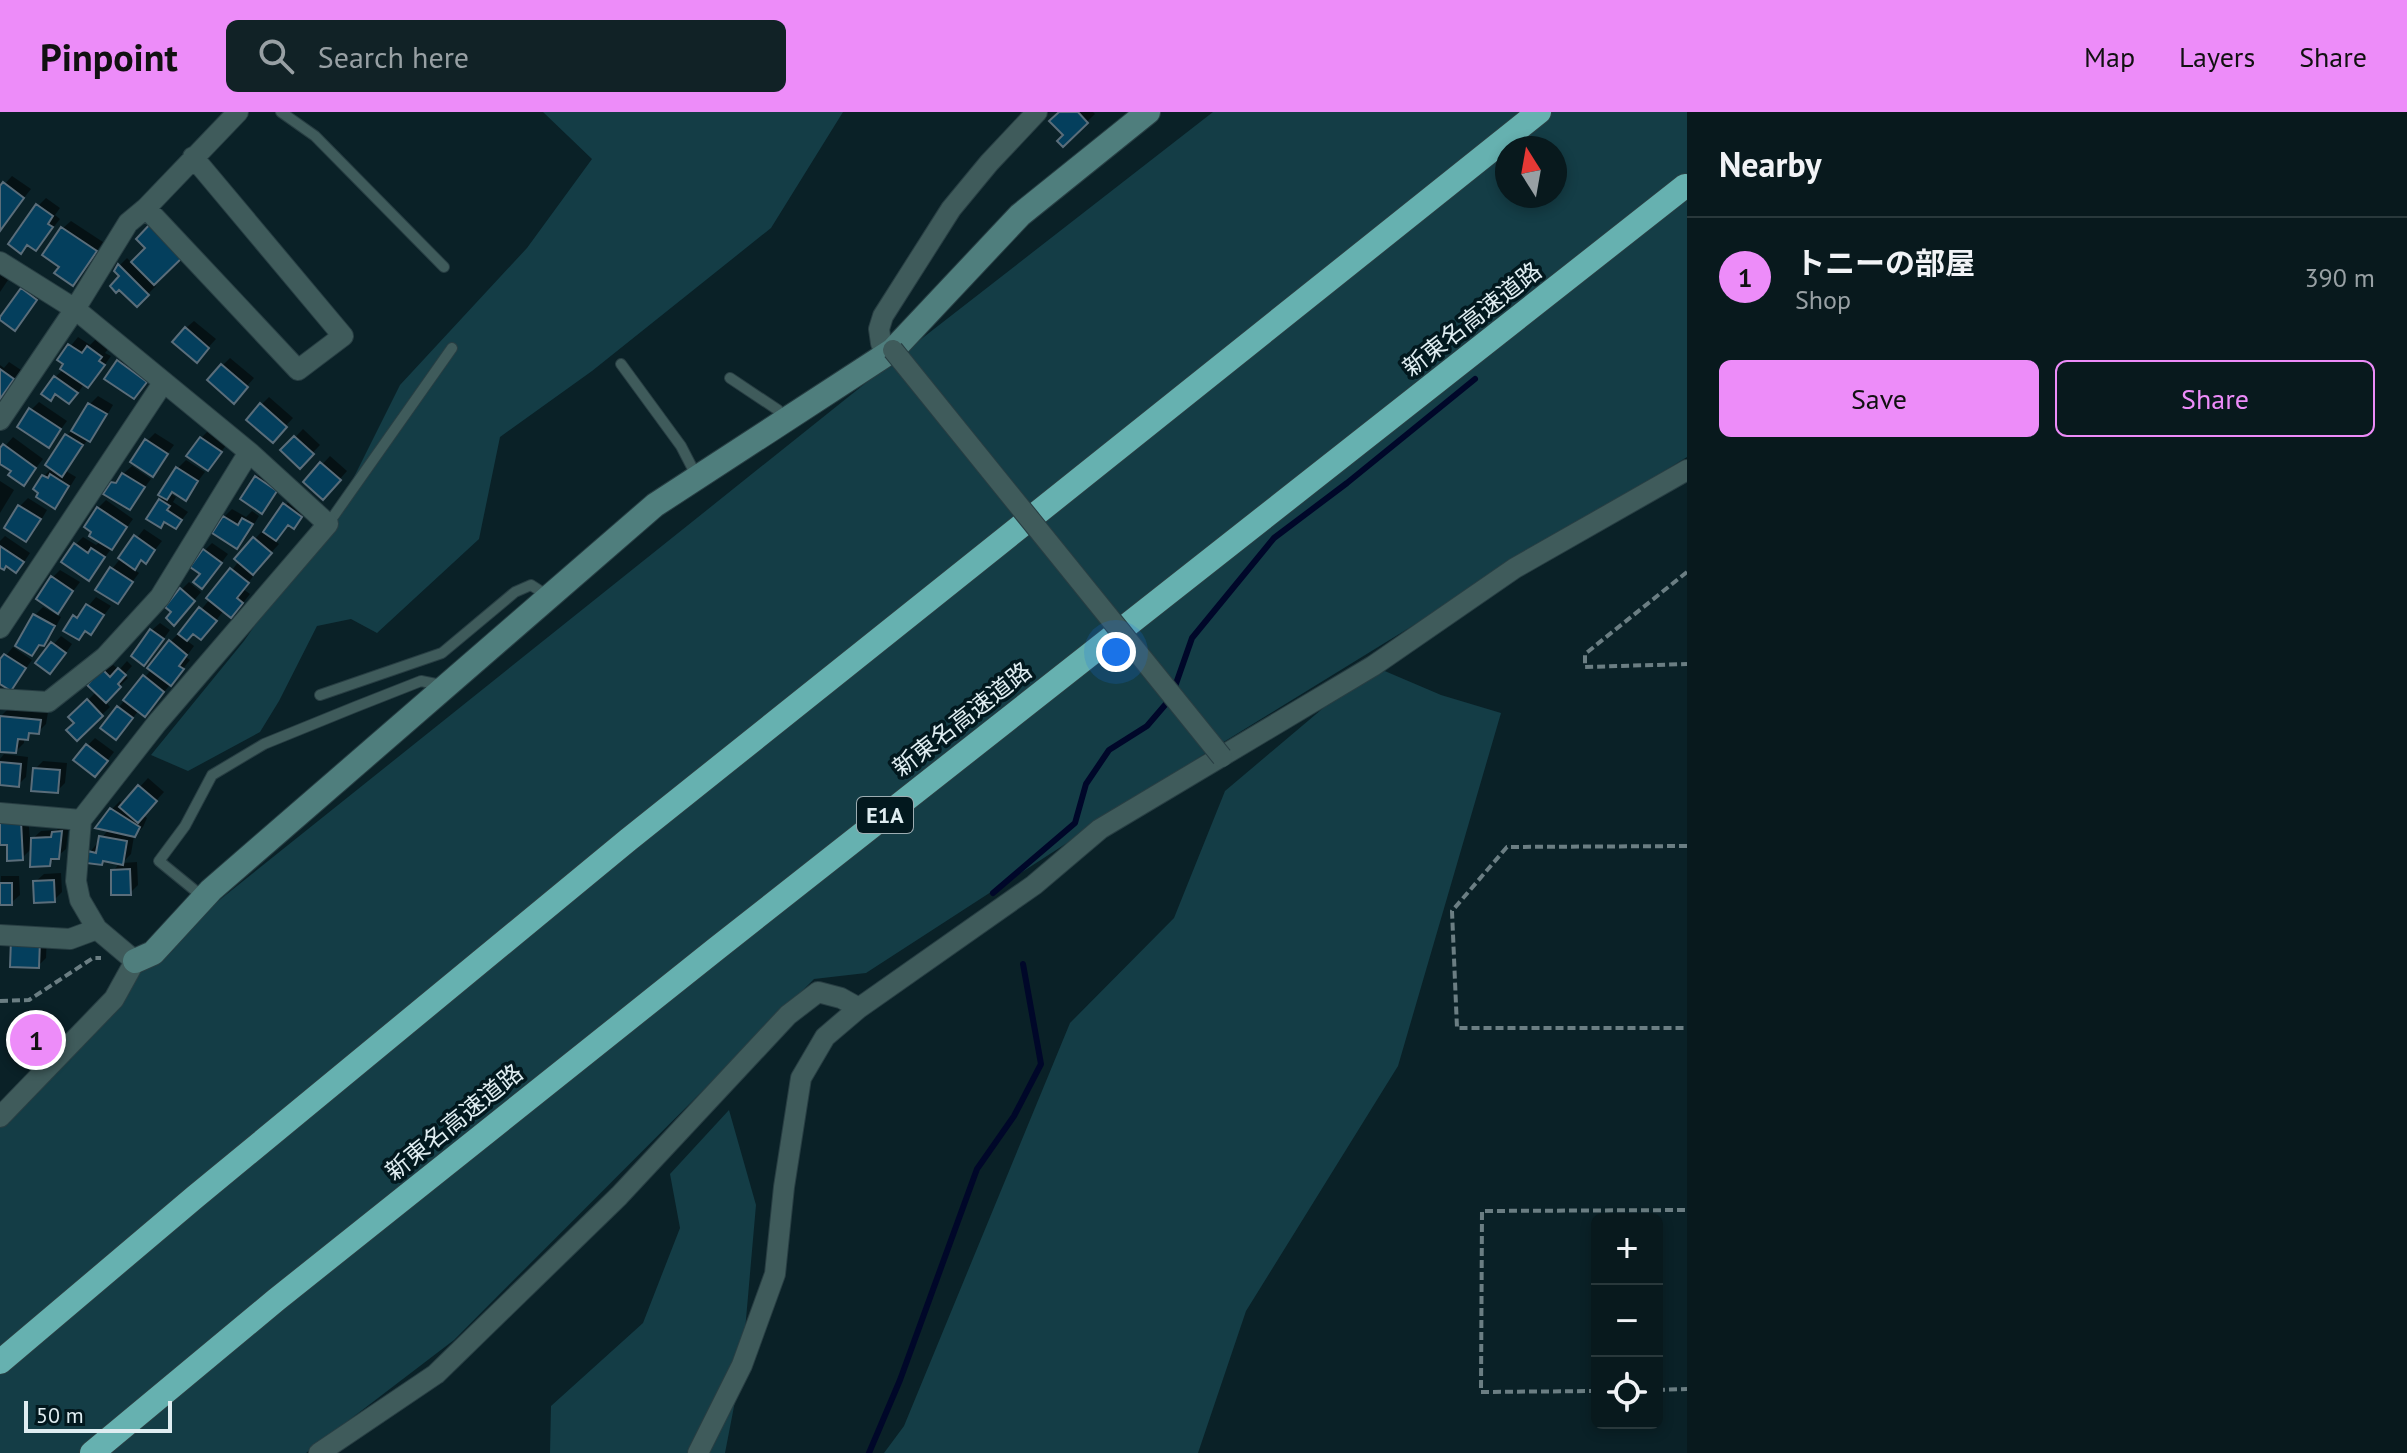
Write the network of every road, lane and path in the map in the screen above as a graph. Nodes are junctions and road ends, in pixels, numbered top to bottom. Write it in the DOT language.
graph roads {
  1 [pos="238,112"];
  2 [pos="281,112"];
  3 [pos="1037,112"];
  4 [pos="1148,112"];
  5 [pos="1539,112"];
  6 [pos="193,157"];
  7 [pos="1685,186"];
  8 [pos="146,208"];
  9 [pos="0,262"];
  10 [pos="444,267"];
  11 [pos="75,309"];
  12 [pos="452,348"];
  13 [pos="893,350"];
  14 [pos="621,364"];
  15 [pos="730,378"];
  16 [pos="163,383"];
  17 [pos="0,420"];
  18 [pos="786,420"];
  19 [pos="249,452"];
  20 [pos="1687,470"];
  21 [pos="697,477"];
  22 [pos="328,524"];
  23 [pos="1687,572"];
  24 [pos="550,596"];
  25 [pos="0,628"];
  26 [pos="1687,664"];
  27 [pos="446,686"];
  28 [pos="320,695"];
  29 [pos="0,699"];
  30 [pos="1222,757"];
  31 [pos="0,813"];
  32 [pos="81,820"];
  33 [pos="1687,846"];
  34 [pos="204,898"];
  35 [pos="97,929"];
  36 [pos="0,935"];
  37 [pos="135,961"];
  38 [pos="0,1001"];
  39 [pos="859,1008"];
  40 [pos="1687,1028"];
  41 [pos="0,1117"];
  42 [pos="1687,1210"];
  43 [pos="0,1362"];
  44 [pos="1687,1389"];
  45 [pos="1663,1390"];
  46 [pos="1591,1391"];
  47 [pos="92,1453"];
  48 [pos="319,1453"];
  49 [pos="698,1453"];
  1 -- 6 [label="street"];
  2 -- 10 [label="lane"];
  3 -- 13 [label="street"];
  4 -- 13 [label="street"];
  5 -- 43 [label="highway"];
  6 -- 8 [label="street"];
  6 -- 8 [label="street"];
  7 -- 47 [label="highway, 新東名高速道路 / E1A"];
  8 -- 11 [label="street"];
  9 -- 11 [label="street"];
  11 -- 16 [label="street"];
  11 -- 17 [label="street"];
  12 -- 22 [label="lane"];
  13 -- 18 [label="street"];
  13 -- 30 [label="street, bridge"];
  14 -- 21 [label="lane"];
  15 -- 18 [label="lane"];
  16 -- 19 [label="street"];
  16 -- 25 [label="street"];
  18 -- 21 [label="street"];
  19 -- 22 [label="street"];
  19 -- 29 [label="street"];
  20 -- 30 [label="street"];
  21 -- 24 [label="street"];
  22 -- 32 [label="street"];
  23 -- 26 [label="path"];
  24 -- 27 [label="street"];
  24 -- 28 [label="lane"];
  27 -- 34 [label="street"];
  27 -- 34 [label="lane"];
  30 -- 39 [label="street"];
  31 -- 32 [label="street"];
  32 -- 35 [label="street"];
  33 -- 40 [label="path"];
  34 -- 37 [label="street"];
  35 -- 36 [label="street"];
  35 -- 37 [label="street"];
  37 -- 38 [label="path"];
  37 -- 41 [label="street"];
  39 -- 48 [label="street"];
  39 -- 49 [label="street"];
  42 -- 46 [label="path"];
  44 -- 45 [label="path"];
}
